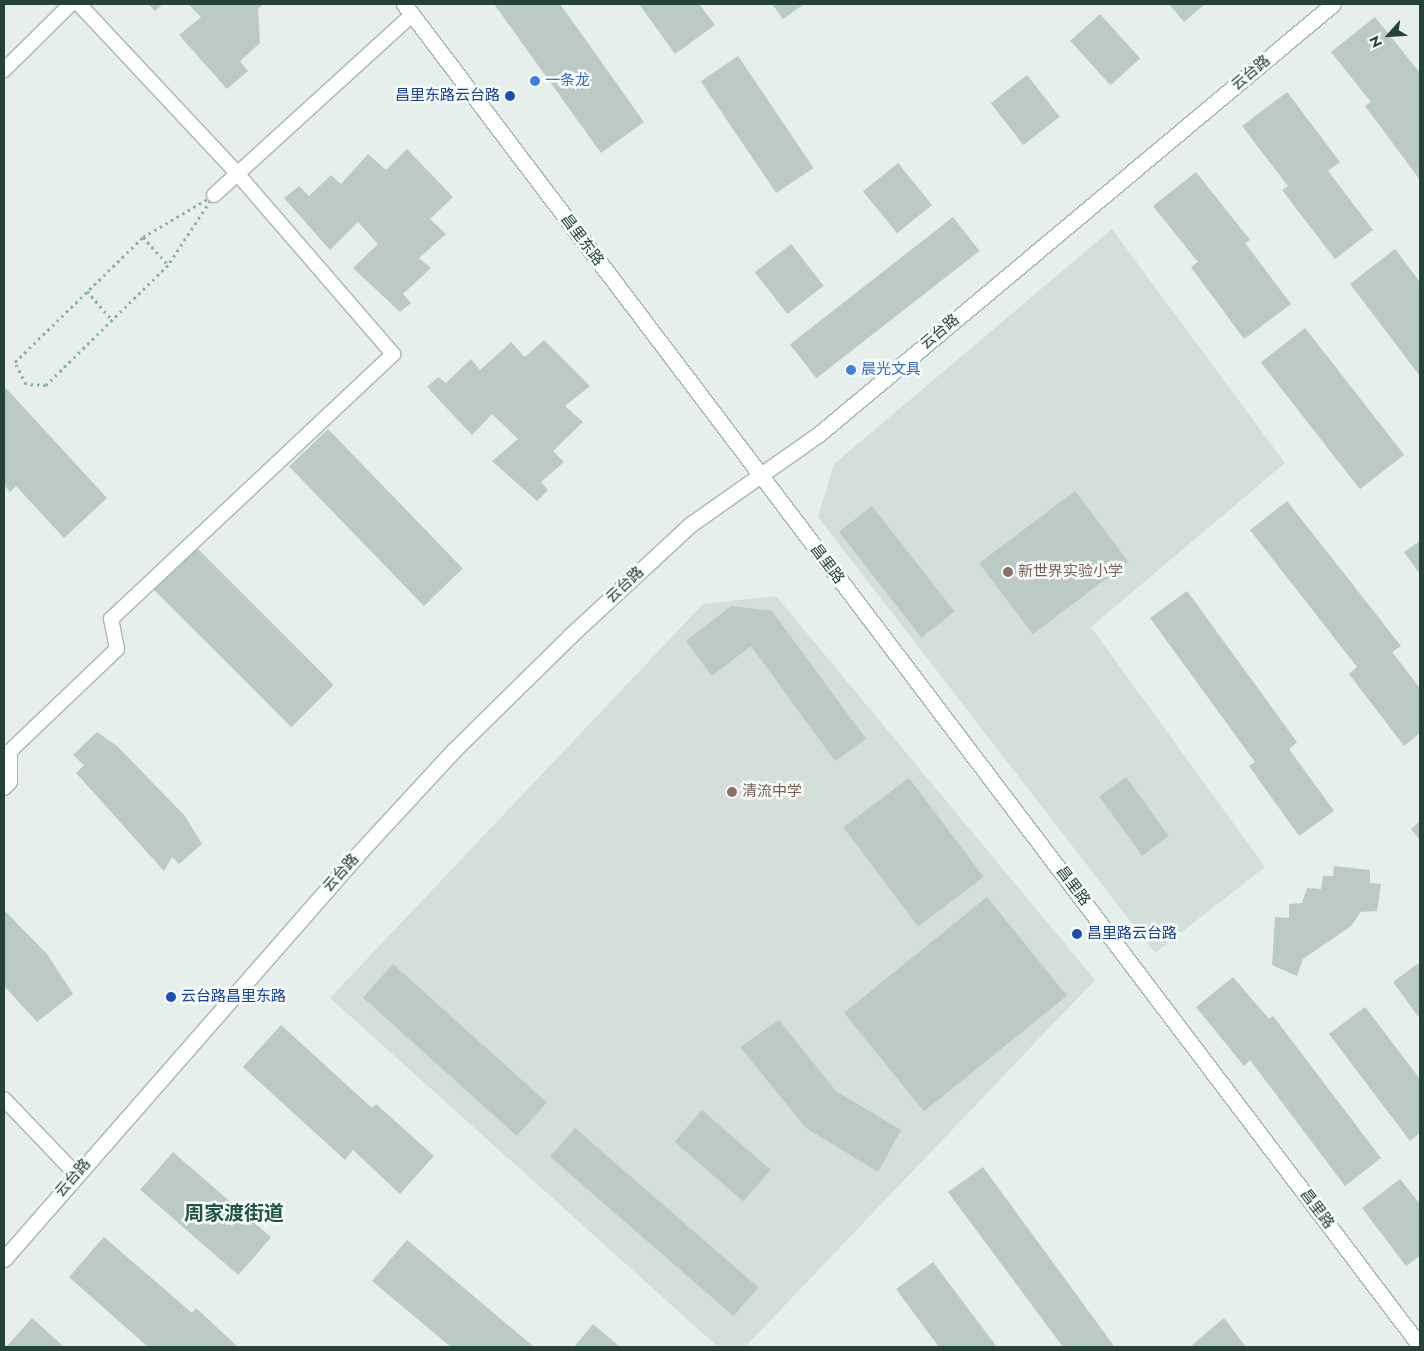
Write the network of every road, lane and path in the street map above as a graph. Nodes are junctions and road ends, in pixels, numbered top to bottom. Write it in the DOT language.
graph roads {
  1 [pos="71,4"];
  2 [pos="79,4"];
  3 [pos="1333,4"];
  4 [pos="408,9"];
  5 [pos="4,70"];
  6 [pos="237,173"];
  7 [pos="214,195"];
  8 [pos="143,237"];
  9 [pos="168,265"];
  10 [pos="87,291"];
  11 [pos="112,320"];
  12 [pos="760,475"];
  13 [pos="4,788"];
  14 [pos="4,1099"];
  15 [pos="76,1174"];
  16 [pos="4,1259"];
  17 [pos="1420,1346"];
  1 -- 5 [label="lane"];
  2 -- 6 [label="lane"];
  3 -- 12 [label="street, 云台路"];
  4 -- 6 [label="lane"];
  4 -- 12 [label="street, 昌里东路"];
  6 -- 7 [label="lane"];
  6 -- 13 [label="lane"];
  7 -- 8 [label="path"];
  7 -- 9 [label="path"];
  8 -- 9 [label="path"];
  8 -- 10 [label="path"];
  9 -- 11 [label="path"];
  10 -- 11 [label="path"];
  10 -- 11 [label="path"];
  12 -- 15 [label="street, 云台路"];
  12 -- 17 [label="street, 昌里路"];
  14 -- 15 [label="lane"];
  15 -- 16 [label="street, 云台路"];
}
